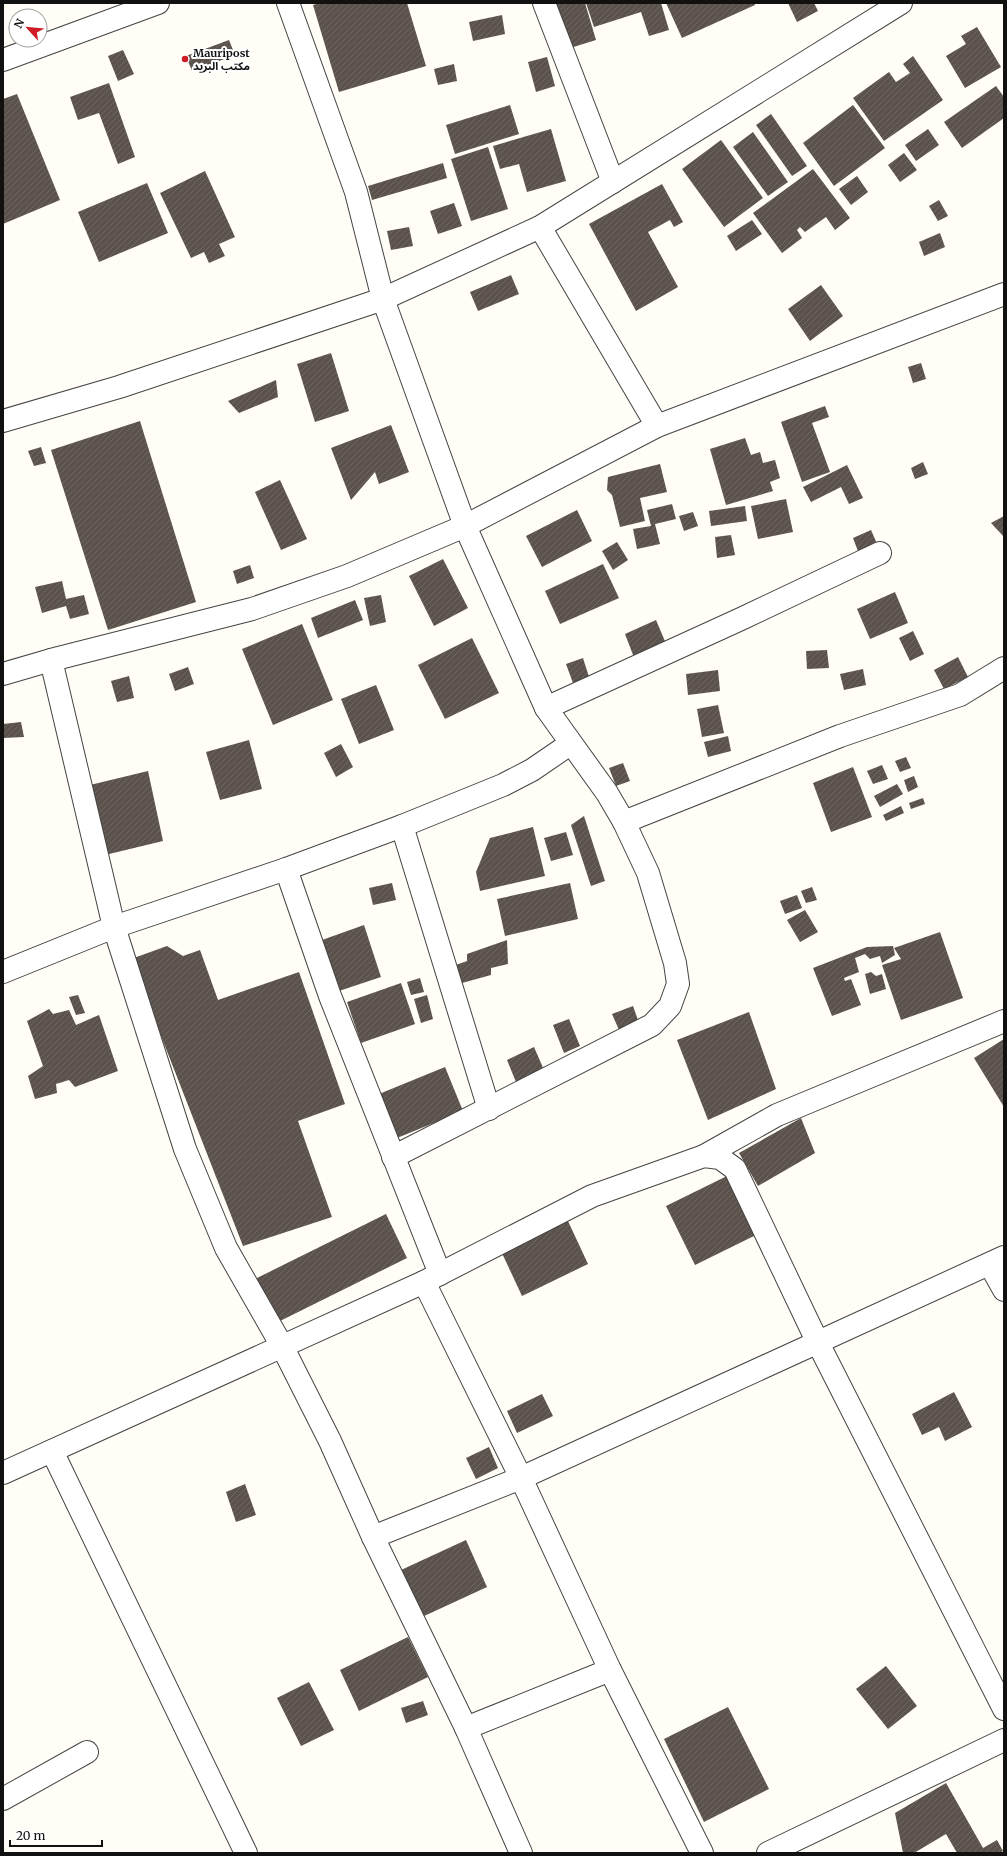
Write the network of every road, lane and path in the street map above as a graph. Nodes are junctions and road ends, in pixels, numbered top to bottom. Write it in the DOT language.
graph roads {
  1 [pos="158,3"];
  2 [pos="288,3"];
  3 [pos="544,3"];
  4 [pos="901,3"];
  5 [pos="3,60"];
  6 [pos="613,182"];
  7 [pos="540,227"];
  8 [pos="1004,294"];
  9 [pos="383,299"];
  10 [pos="3,421"];
  11 [pos="657,426"];
  12 [pos="465,526"];
  13 [pos="880,553"];
  14 [pos="51,660"];
  15 [pos="1004,668"];
  16 [pos="3,674"];
  17 [pos="546,708"];
  18 [pos="570,744"];
  19 [pos="624,822"];
  20 [pos="402,826"];
  21 [pos="286,869"];
  22 [pos="114,927"];
  23 [pos="3,972"];
  24 [pos="1004,1021"];
  25 [pos="489,1109"];
  26 [pos="704,1156"];
  27 [pos="393,1157"];
  28 [pos="997,1261"];
  29 [pos="432,1278"];
  30 [pos="1004,1290"];
  31 [pos="818,1343"];
  32 [pos="282,1346"];
  33 [pos="52,1452"];
  34 [pos="3,1473"];
  35 [pos="521,1478"];
  36 [pos="373,1537"];
  37 [pos="610,1670"];
  38 [pos="1004,1709"];
  39 [pos="466,1728"];
  40 [pos="1004,1740"];
  41 [pos="87,1752"];
  42 [pos="3,1799"];
  43 [pos="246,1853"];
  44 [pos="521,1853"];
  45 [pos="702,1853"];
  46 [pos="768,1853"];
  1 -- 5 [label="street"];
  2 -- 9 [label="street"];
  3 -- 6 [label="street"];
  4 -- 6 [label="street"];
  6 -- 7 [label="street"];
  7 -- 9 [label="street"];
  7 -- 11 [label="street"];
  8 -- 11 [label="street"];
  9 -- 10 [label="street"];
  9 -- 12 [label="street"];
  11 -- 12 [label="street"];
  12 -- 14 [label="street"];
  12 -- 17 [label="street"];
  13 -- 17 [label="street"];
  14 -- 16 [label="street"];
  14 -- 22 [label="street"];
  15 -- 19 [label="street"];
  17 -- 18 [label="street"];
  18 -- 19 [label="street"];
  18 -- 20 [label="street"];
  19 -- 25 [label="street"];
  20 -- 21 [label="street"];
  20 -- 25 [label="street"];
  21 -- 22 [label="street"];
  21 -- 27 [label="street"];
  22 -- 23 [label="street"];
  22 -- 32 [label="street"];
  24 -- 26 [label="street"];
  25 -- 27 [label="street"];
  26 -- 29 [label="street"];
  26 -- 31 [label="street"];
  27 -- 29 [label="street"];
  28 -- 30 [label="street"];
  28 -- 31 [label="street"];
  29 -- 32 [label="street"];
  29 -- 35 [label="street"];
  31 -- 35 [label="street"];
  31 -- 38 [label="street"];
  32 -- 33 [label="street"];
  32 -- 36 [label="street"];
  33 -- 34 [label="street"];
  33 -- 43 [label="street"];
  35 -- 36 [label="street"];
  35 -- 37 [label="street"];
  36 -- 39 [label="street"];
  37 -- 39 [label="street"];
  37 -- 45 [label="street"];
  39 -- 44 [label="street"];
  40 -- 46 [label="street"];
  41 -- 42 [label="street"];
}
